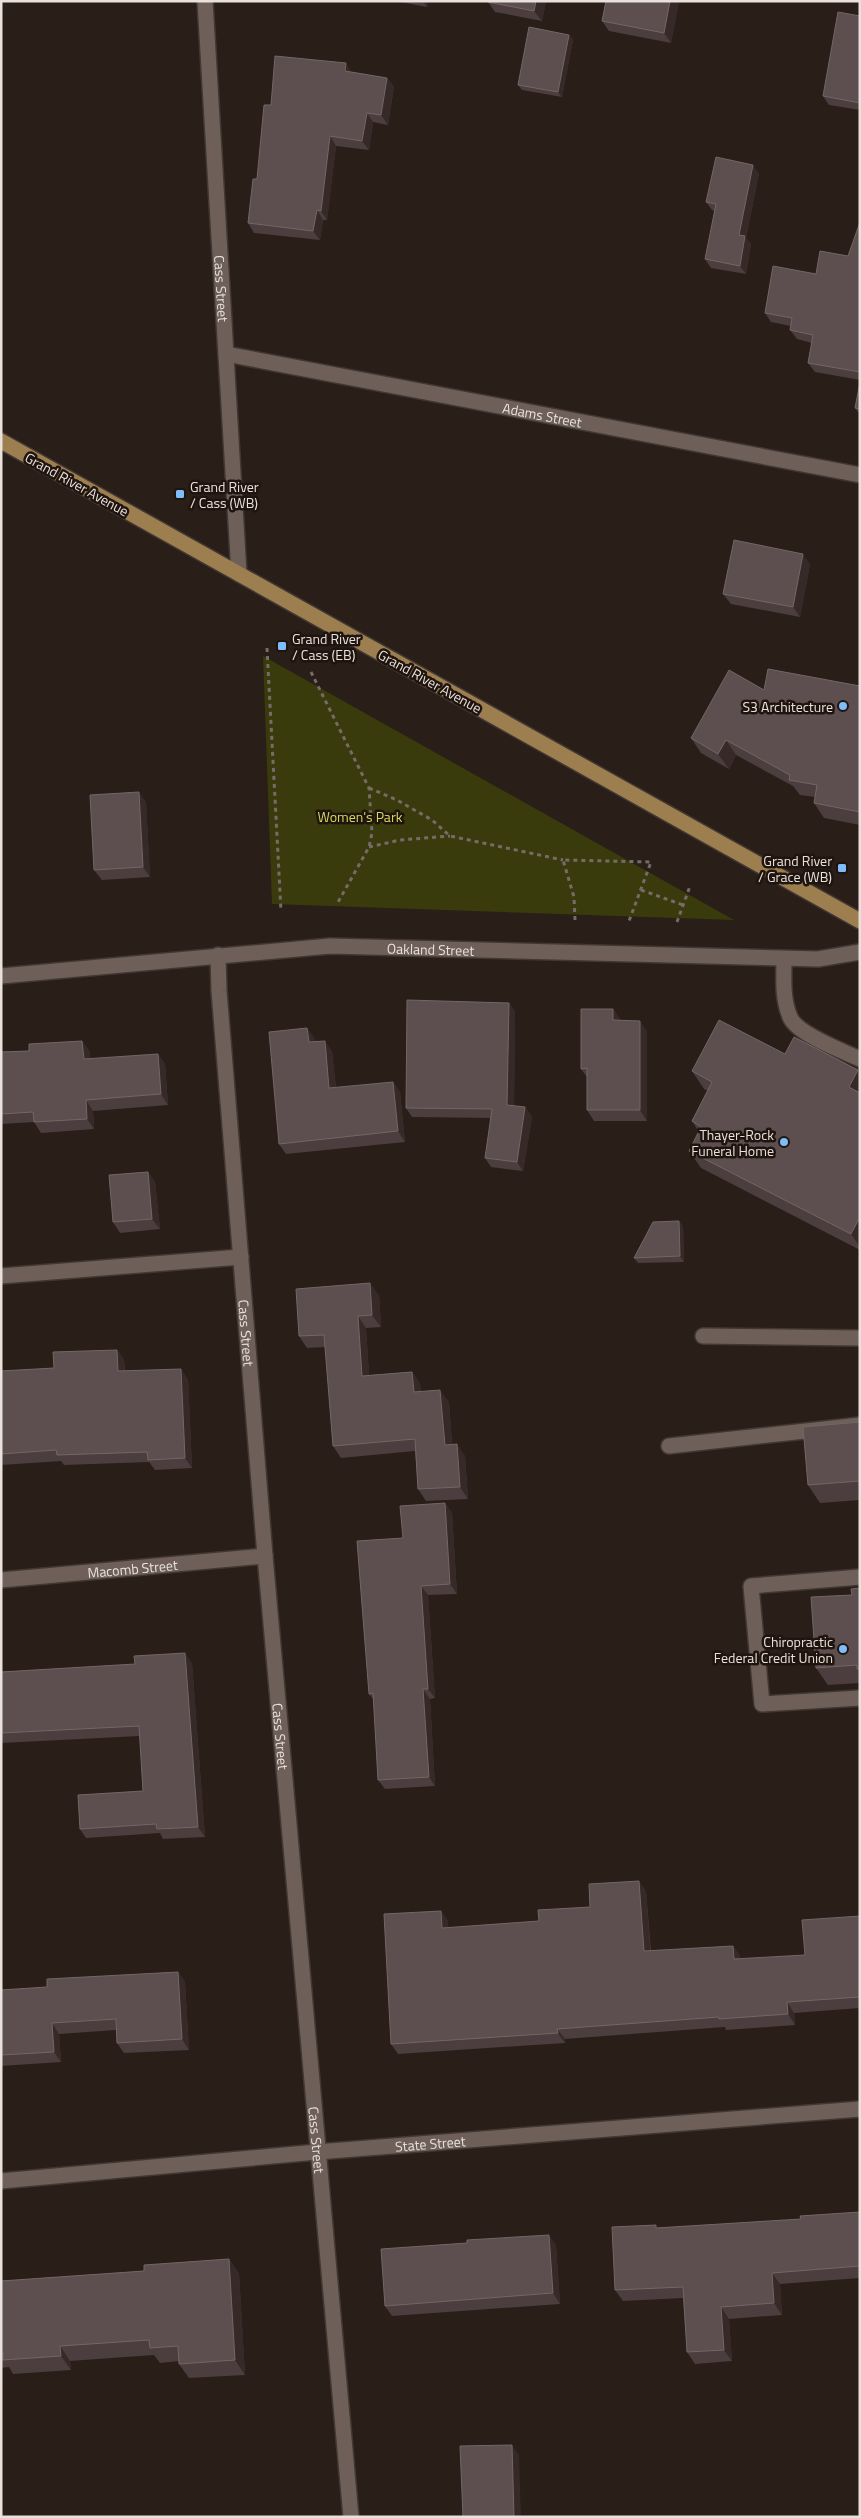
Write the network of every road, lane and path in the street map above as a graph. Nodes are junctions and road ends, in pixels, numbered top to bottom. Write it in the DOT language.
graph roads {
  1 [pos="206,1"];
  2 [pos="226,354"];
  3 [pos="1,442"];
  4 [pos="860,475"];
  5 [pos="238,574"];
  6 [pos="267,648"];
  7 [pos="311,672"];
  8 [pos="369,788"];
  9 [pos="450,836"];
  10 [pos="369,847"];
  11 [pos="563,860"];
  12 [pos="690,886"];
  13 [pos="641,890"];
  14 [pos="337,904"];
  15 [pos="683,905"];
  16 [pos="281,910"];
  17 [pos="575,920"];
  18 [pos="629,921"];
  19 [pos="860,921"];
  20 [pos="677,922"];
  21 [pos="860,952"];
  22 [pos="218,955"];
  23 [pos="784,959"];
  24 [pos="1,976"];
  25 [pos="860,1059"];
  26 [pos="241,1258"];
  27 [pos="1,1276"];
  28 [pos="702,1336"];
  29 [pos="860,1338"];
  30 [pos="860,1426"];
  31 [pos="669,1446"];
  32 [pos="265,1556"];
  33 [pos="860,1577"];
  34 [pos="1,1580"];
  35 [pos="860,1698"];
  36 [pos="860,2109"];
  37 [pos="318,2152"];
  38 [pos="1,2181"];
  39 [pos="351,2517"];
  1 -- 2 [label="street, Cass Street"];
  2 -- 4 [label="street, Adams Street"];
  2 -- 5 [label="street, Cass Street"];
  3 -- 5 [label="main road, Grand River Avenue"];
  5 -- 19 [label="main road, Grand River Avenue"];
  6 -- 16 [label="path"];
  7 -- 8 [label="path"];
  8 -- 9 [label="path"];
  8 -- 10 [label="path"];
  9 -- 10 [label="path"];
  9 -- 11 [label="path"];
  10 -- 14 [label="path"];
  11 -- 13 [label="path"];
  11 -- 17 [label="path"];
  12 -- 15 [label="path"];
  13 -- 15 [label="path"];
  13 -- 18 [label="path"];
  15 -- 20 [label="path"];
  21 -- 23 [label="street, Oakland Street"];
  22 -- 23 [label="street, Oakland Street"];
  22 -- 24 [label="street, Oakland Street"];
  22 -- 26 [label="street, Cass Street"];
  23 -- 25 [label="street"];
  26 -- 27 [label="street"];
  26 -- 32 [label="street, Cass Street"];
  28 -- 29 [label="street"];
  30 -- 31 [label="street"];
  32 -- 34 [label="street, Macomb Street"];
  32 -- 37 [label="street, Cass Street"];
  33 -- 35 [label="street"];
  36 -- 37 [label="street, State Street"];
  37 -- 38 [label="street, State Street"];
  37 -- 39 [label="street, Cass Street"];
}
